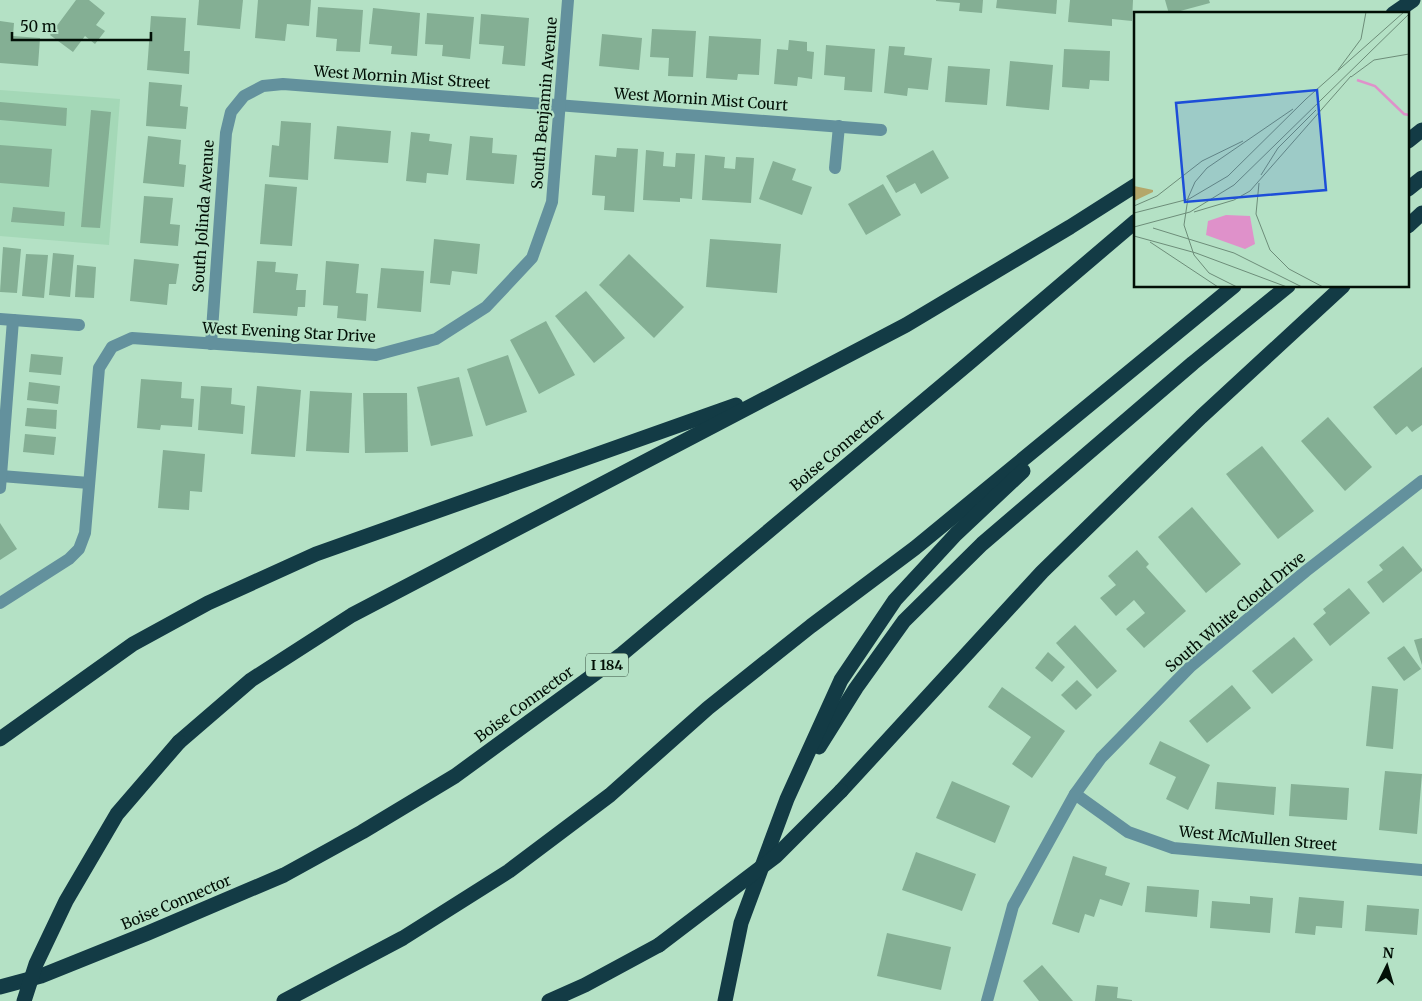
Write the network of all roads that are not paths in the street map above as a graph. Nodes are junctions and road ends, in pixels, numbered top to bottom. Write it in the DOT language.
graph roads {
  1 [pos="568,0"];
  2 [pos="1413,0"];
  3 [pos="1396,12"];
  4 [pos="244,96"];
  5 [pos="560,105"];
  6 [pos="839,126"];
  7 [pos="881,130"];
  8 [pos="1422,130"];
  9 [pos="1410,139"];
  10 [pos="835,168"];
  11 [pos="1422,178"];
  12 [pos="1134,186"];
  13 [pos="1410,187"];
  14 [pos="1422,213"];
  15 [pos="1134,223"];
  16 [pos="1410,224"];
  17 [pos="1232,288"];
  18 [pos="1286,288"];
  19 [pos="1341,288"];
  20 [pos="486,307"];
  21 [pos="6,319"];
  22 [pos="80,325"];
  23 [pos="211,344"];
  24 [pos="1114,384"];
  25 [pos="789,386"];
  26 [pos="1422,481"];
  27 [pos="1,482"];
  28 [pos="89,484"];
  29 [pos="0,603"];
  30 [pos="0,739"];
  31 [pos="1075,794"];
  32 [pos="787,799"];
  33 [pos="1422,870"];
  34 [pos="0,987"];
  35 [pos="24,1001"];
  36 [pos="284,1001"];
  37 [pos="549,1001"];
  38 [pos="725,1001"];
  39 [pos="986,1001"];
  1 -- 5 [label="street, South Benjamin Avenue"];
  2 -- 3 [label="highway"];
  4 -- 5 [label="street, West Mornin Mist Street"];
  4 -- 23 [label="street, South Jolinda Avenue"];
  5 -- 6 [label="street, West Mornin Mist Court"];
  5 -- 20 [label="street, South Benjamin Avenue"];
  6 -- 7 [label="street, West Mornin Mist Court"];
  6 -- 10 [label="street"];
  8 -- 9 [label="highway"];
  11 -- 13 [label="highway"];
  12 -- 25 [label="highway"];
  14 -- 16 [label="highway"];
  15 -- 34 [label="highway, Boise Connector / I 184"];
  17 -- 24 [label="highway"];
  18 -- 32 [label="highway"];
  19 -- 37 [label="highway, bridge"];
  20 -- 23 [label="street, West Evening Star Drive"];
  21 -- 22 [label="street"];
  21 -- 27 [label="street"];
  23 -- 28 [label="street, West Evening Star Drive"];
  24 -- 32 [label="highway"];
  24 -- 36 [label="highway"];
  25 -- 30 [label="highway"];
  25 -- 35 [label="highway, bridge"];
  26 -- 31 [label="street, South White Cloud Drive"];
  27 -- 28 [label="street"];
  28 -- 29 [label="street"];
  31 -- 33 [label="street, West McMullen Street"];
  31 -- 39 [label="street, South White Cloud Drive"];
  32 -- 38 [label="highway"];
}
